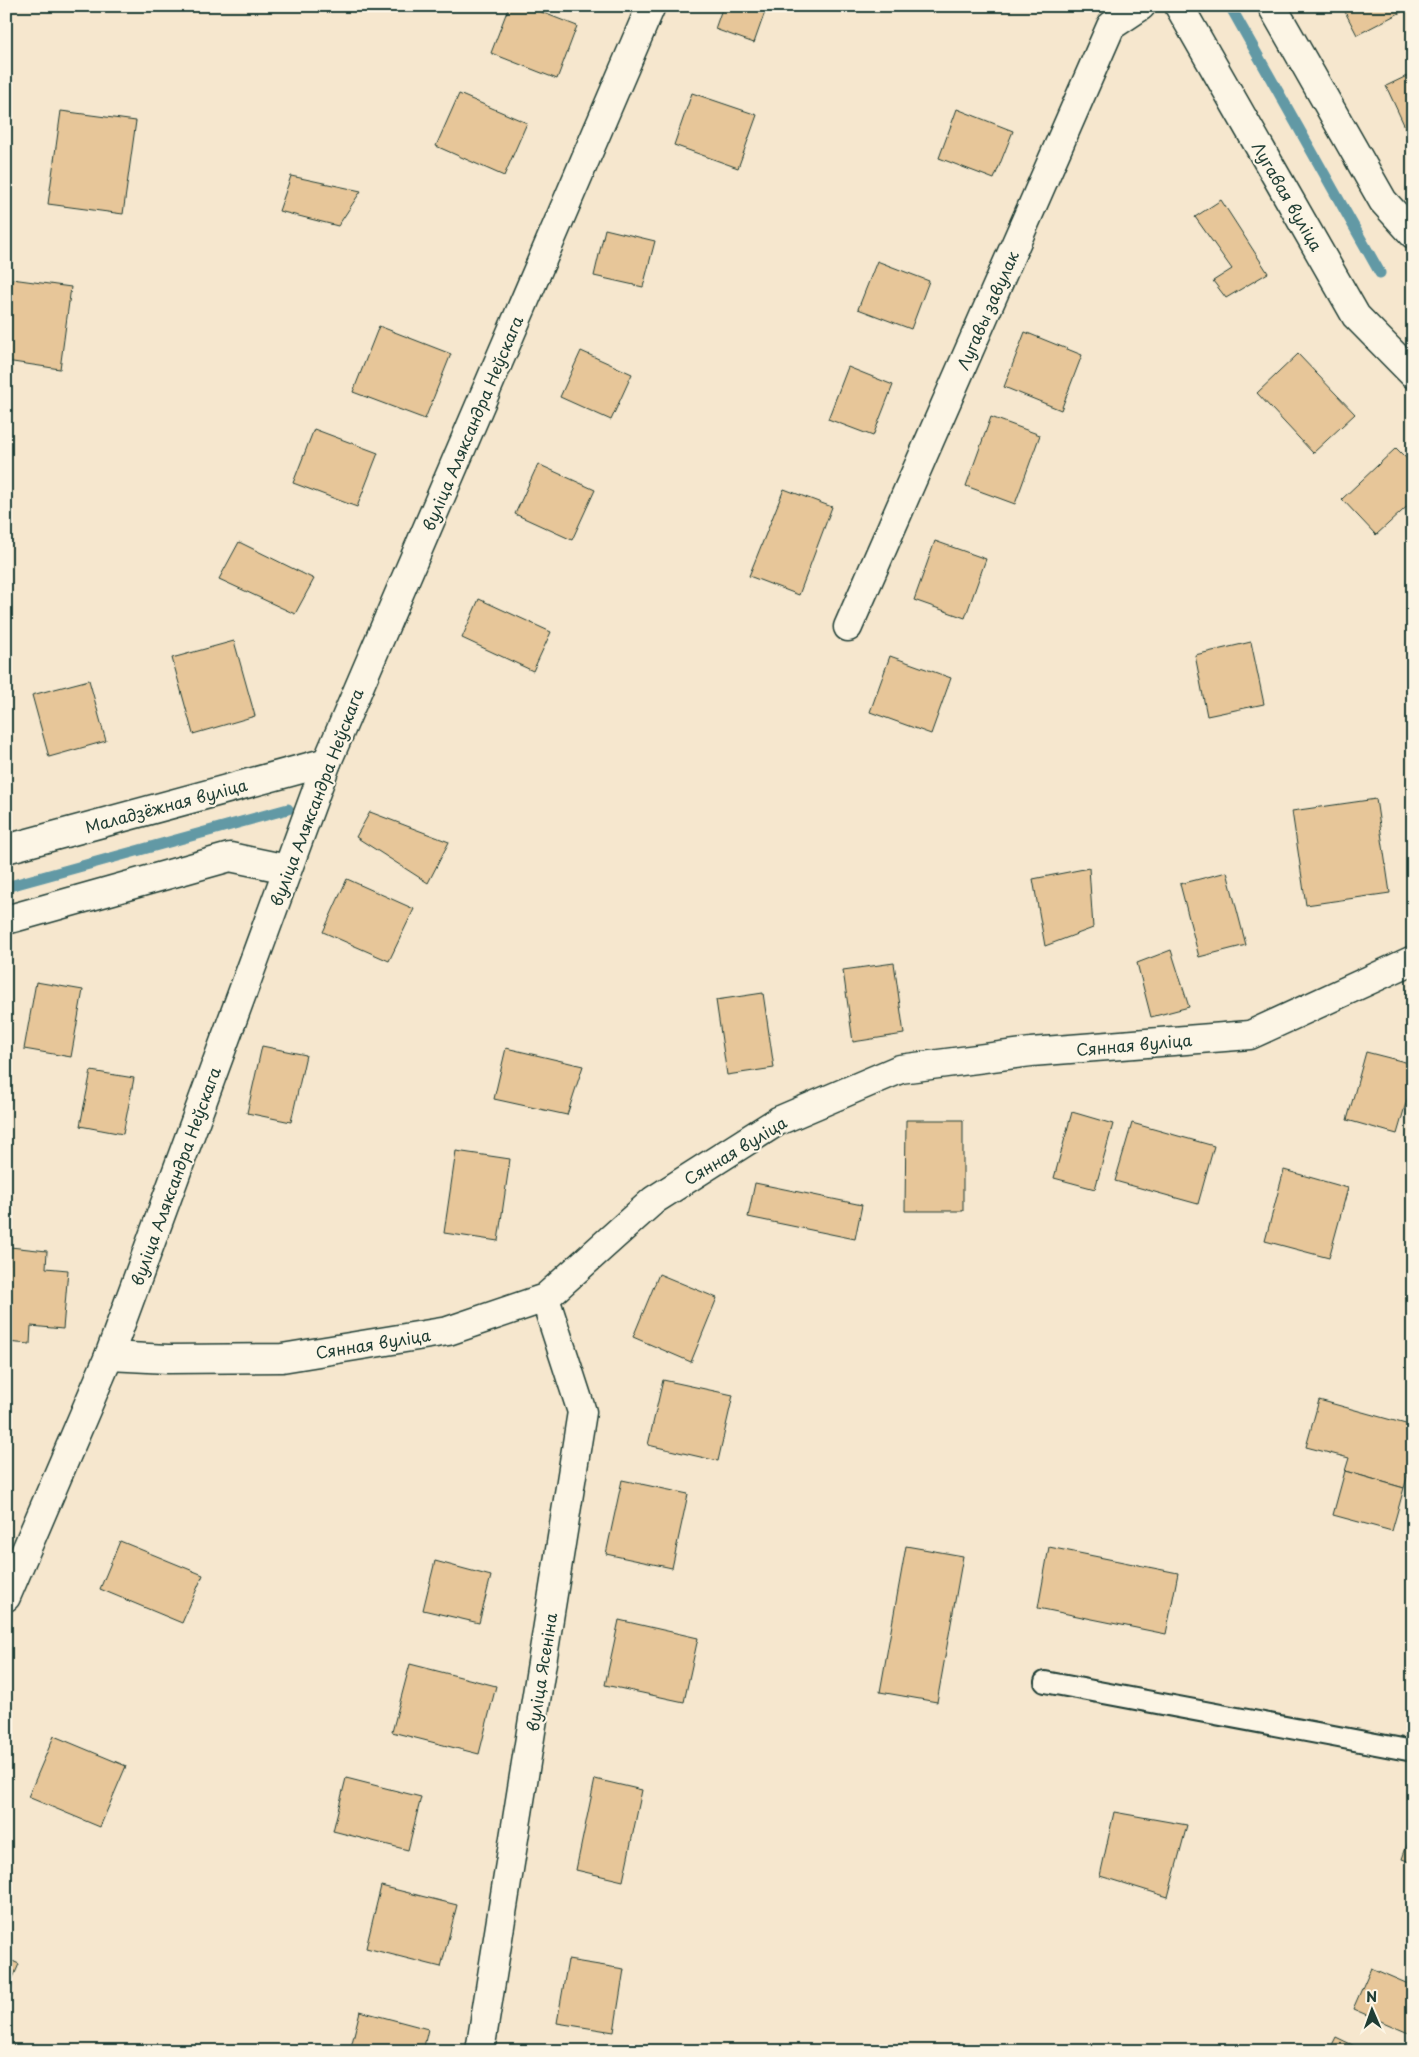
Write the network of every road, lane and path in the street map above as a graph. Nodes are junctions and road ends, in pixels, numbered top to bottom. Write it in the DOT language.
graph roads {
  1 [pos="650,6"];
  2 [pos="1141,6"];
  3 [pos="1178,6"];
  4 [pos="1272,6"];
  5 [pos="1413,234"];
  6 [pos="1413,374"];
  7 [pos="848,627"];
  8 [pos="327,762"];
  9 [pos="6,849"];
  10 [pos="288,869"];
  11 [pos="6,920"];
  12 [pos="1413,960"];
  13 [pos="545,1298"];
  14 [pos="109,1356"];
  15 [pos="6,1597"];
  16 [pos="1045,1682"];
  17 [pos="1413,1751"];
  18 [pos="480,2051"];
  1 -- 8 [label="street, вуліца Аляксандра Неўскага"];
  2 -- 7 [label="street, Лугавы завулак"];
  3 -- 6 [label="street, Лугавая вуліца"];
  4 -- 5 [label="street"];
  8 -- 9 [label="street, Маладзёжная вуліца"];
  8 -- 10 [label="street, вуліца Аляксандра Неўскага"];
  10 -- 11 [label="street"];
  10 -- 14 [label="street, вуліца Аляксандра Неўскага"];
  12 -- 13 [label="street, Сянная вуліца"];
  13 -- 14 [label="street, Сянная вуліца"];
  13 -- 18 [label="street, вуліца Ясеніна"];
  14 -- 15 [label="street, вуліца Аляксандра Неўскага"];
  16 -- 17 [label="lane"];
}
